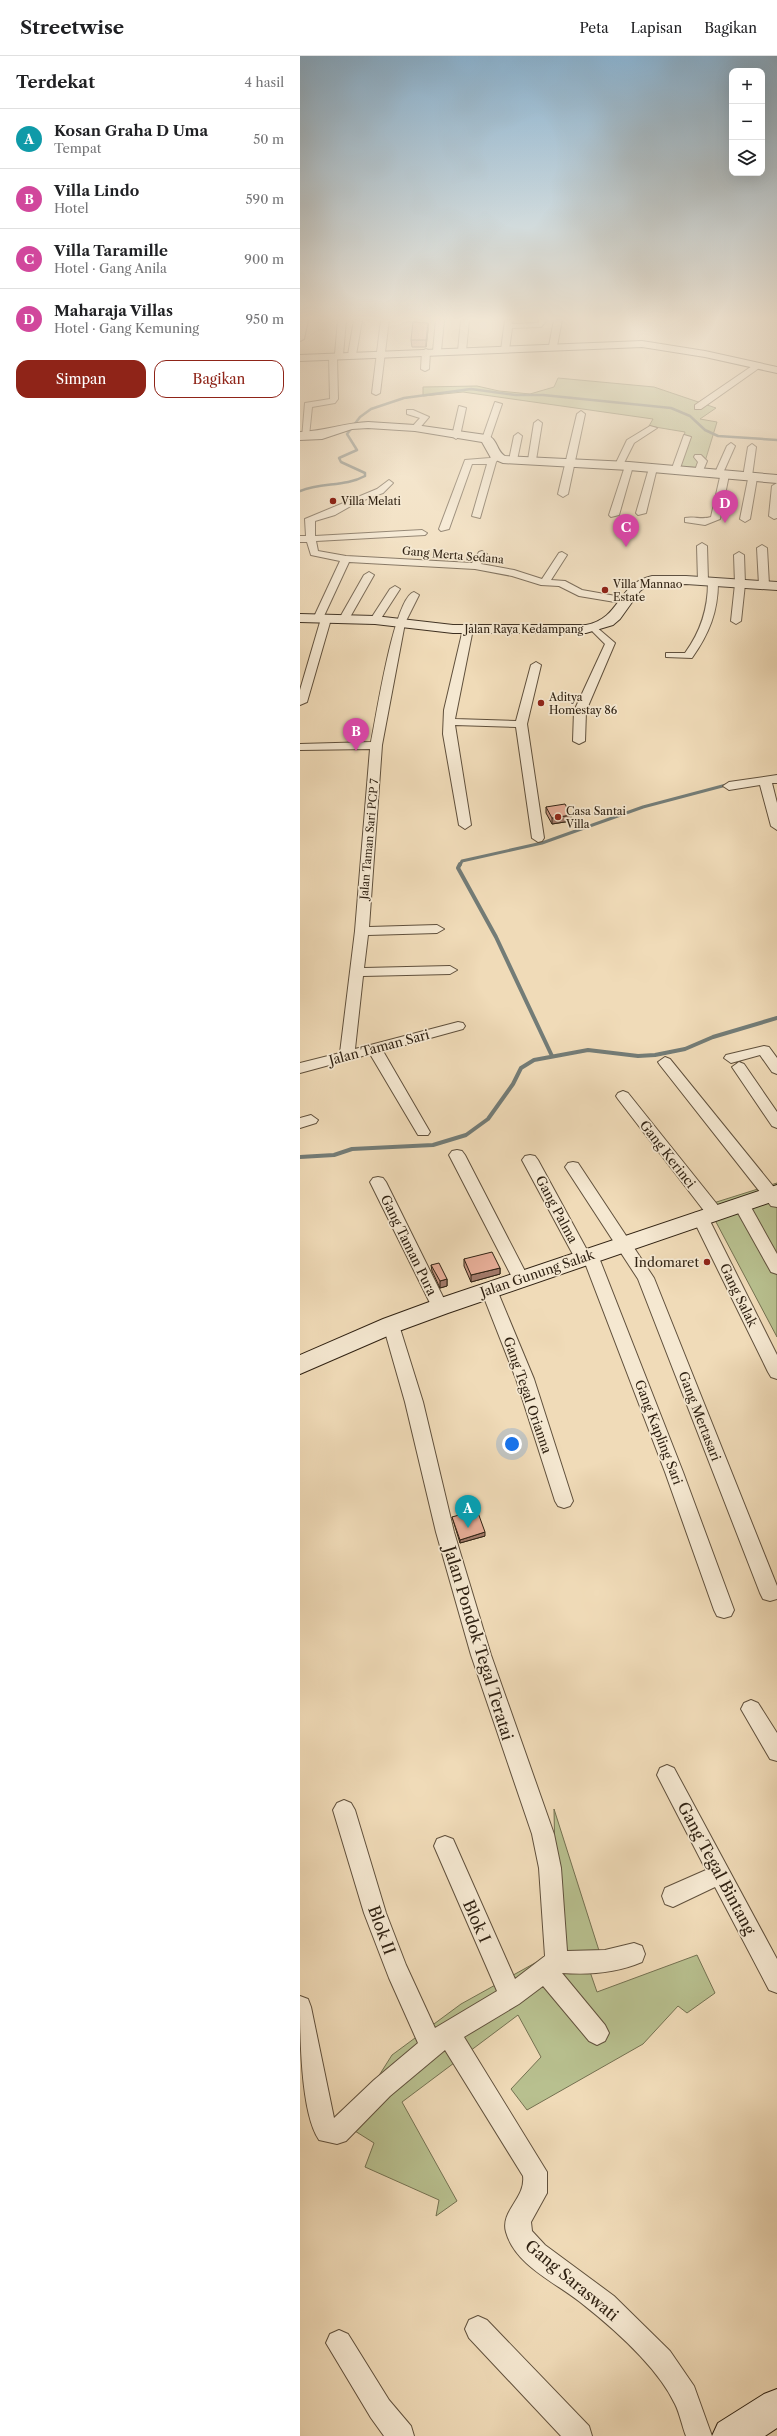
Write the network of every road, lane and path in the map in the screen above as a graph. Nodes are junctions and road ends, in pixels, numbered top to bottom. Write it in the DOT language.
graph roads {
  1 [pos="335,431"];
  2 [pos="430,431"];
  3 [pos="457,431"];
  4 [pos="489,431"];
  5 [pos="537,431"];
  6 [pos="577,431"];
  7 [pos="648,431"];
  8 [pos="303,436"];
  9 [pos="456,436"];
  10 [pos="518,436"];
  11 [pos="687,437"];
  12 [pos="486,440"];
  13 [pos="731,446"];
  14 [pos="752,447"];
  15 [pos="698,457"];
  16 [pos="494,459"];
  17 [pos="513,460"];
  18 [pos="532,460"];
  19 [pos="569,462"];
  20 [pos="624,466"];
  21 [pos="653,468"];
  22 [pos="675,471"];
  23 [pos="698,473"];
  24 [pos="722,475"];
  25 [pos="750,478"];
  26 [pos="777,479"];
  27 [pos="388,483"];
  28 [pos="777,486"];
  29 [pos="563,494"];
  30 [pos="641,513"];
  31 [pos="614,515"];
  32 [pos="477,516"];
  33 [pos="774,516"];
  34 [pos="745,519"];
  35 [pos="688,520"];
  36 [pos="444,529"];
  37 [pos="375,533"];
  38 [pos="422,533"];
  39 [pos="310,538"];
  40 [pos="300,539"];
  41 [pos="702,546"];
  42 [pos="762,548"];
  43 [pos="482,554"];
  44 [pos="562,555"];
  45 [pos="739,555"];
  46 [pos="345,560"];
  47 [pos="371,565"];
  48 [pos="475,566"];
  49 [pos="545,582"];
  50 [pos="708,582"];
  51 [pos="740,584"];
  52 [pos="770,585"];
  53 [pos="395,589"];
  54 [pos="414,595"];
  55 [pos="627,601"];
  56 [pos="300,618"];
  57 [pos="322,619"];
  58 [pos="344,620"];
  59 [pos="375,620"];
  60 [pos="736,621"];
  61 [pos="400,623"];
  62 [pos="594,628"];
  63 [pos="468,630"];
  64 [pos="670,655"];
  65 [pos="536,665"];
  66 [pos="302,702"];
  67 [pos="450,722"];
  68 [pos="521,724"];
  69 [pos="579,741"];
  70 [pos="376,745"];
  71 [pos="300,747"];
  72 [pos="771,780"];
  73 [pos="729,786"];
  74 [pos="465,825"];
  75 [pos="777,826"];
  76 [pos="538,838"];
  77 [pos="436,929"];
  78 [pos="362,931"];
  79 [pos="450,970"];
  80 [pos="356,972"];
  81 [pos="458,1026"];
  82 [pos="374,1048"];
  83 [pos="770,1049"];
  84 [pos="347,1055"];
  85 [pos="665,1062"];
  86 [pos="300,1068"];
  87 [pos="777,1069"];
  88 [pos="623,1096"];
  89 [pos="771,1105"];
  90 [pos="777,1124"];
  91 [pos="423,1132"];
  92 [pos="457,1155"];
  93 [pos="530,1160"];
  94 [pos="573,1166"];
  95 [pos="378,1182"];
  96 [pos="775,1196"];
  97 [pos="740,1204"];
  98 [pos="707,1215"];
  99 [pos="625,1243"];
  100 [pos="586,1257"];
  101 [pos="777,1268"];
  102 [pos="521,1279"];
  103 [pos="490,1290"];
  104 [pos="440,1307"];
  105 [pos="391,1325"];
  106 [pos="300,1365"];
  107 [pos="777,1372"];
  108 [pos="564,1501"];
  109 [pos="770,1593"];
  110 [pos="724,1610"];
  111 [pos="751,1709"];
  112 [pos="777,1752"];
  113 [pos="667,1775"];
  114 [pos="344,1810"];
  115 [pos="445,1846"];
  116 [pos="720,1874"];
  117 [pos="673,1896"];
  118 [pos="634,1954"];
  119 [pos="551,1966"];
  120 [pos="777,1982"];
  121 [pos="510,1996"];
  122 [pos="300,2007"];
  123 [pos="597,2033"];
  124 [pos="440,2040"];
  125 [pos="478,2329"];
  126 [pos="339,2343"];
  127 [pos="777,2407"];
  128 [pos="401,2436"];
  129 [pos="579,2436"];
  130 [pos="699,2436"];
  131 [pos="731,2436"];
  1 -- 8 [label="street"];
  2 -- 9 [label="street"];
  3 -- 9 [label="street"];
  4 -- 12 [label="street"];
  5 -- 18 [label="street"];
  6 -- 19 [label="street"];
  7 -- 20 [label="street"];
  9 -- 12 [label="street"];
  10 -- 17 [label="street"];
  11 -- 22 [label="street"];
  12 -- 16 [label="street"];
  13 -- 24 [label="street"];
  14 -- 25 [label="street"];
  15 -- 23 [label="street"];
  16 -- 17 [label="street"];
  16 -- 32 [label="street"];
  16 -- 36 [label="street"];
  17 -- 18 [label="street"];
  18 -- 19 [label="street"];
  19 -- 20 [label="street"];
  19 -- 29 [label="street"];
  20 -- 21 [label="street"];
  20 -- 31 [label="street"];
  21 -- 22 [label="street"];
  21 -- 30 [label="street"];
  22 -- 23 [label="street"];
  23 -- 24 [label="street"];
  24 -- 25 [label="street"];
  24 -- 35 [label="street"];
  25 -- 26 [label="street"];
  25 -- 34 [label="street"];
  27 -- 39 [label="street, Gang Merta Sedana"];
  28 -- 33 [label="street"];
  37 -- 38 [label="street"];
  37 -- 39 [label="street"];
  37 -- 47 [label="street"];
  39 -- 40 [label="street"];
  39 -- 47 [label="street, Gang Merta Sedana"];
  41 -- 50 [label="street"];
  42 -- 52 [label="street"];
  43 -- 48 [label="street"];
  44 -- 49 [label="street"];
  45 -- 51 [label="street"];
  46 -- 57 [label="street"];
  47 -- 48 [label="street, Gang Merta Sedana"];
  47 -- 58 [label="street"];
  48 -- 49 [label="street, Gang Merta Sedana"];
  49 -- 55 [label="street, Gang Merta Sedana"];
  50 -- 51 [label="street, Jalan Raya Kedampang"];
  50 -- 55 [label="street, Jalan Raya Kedampang"];
  50 -- 64 [label="street"];
  51 -- 52 [label="street, Jalan Raya Kedampang"];
  51 -- 60 [label="street"];
  53 -- 59 [label="street"];
  54 -- 61 [label="street, Jalan Taman Sari PCP 7"];
  55 -- 62 [label="street, Jalan Raya Kedampang"];
  56 -- 57 [label="street, Jalan Raya Kedampang"];
  57 -- 58 [label="street, Jalan Raya Kedampang"];
  57 -- 66 [label="street"];
  58 -- 59 [label="street, Jalan Raya Kedampang"];
  59 -- 61 [label="street, Jalan Raya Kedampang"];
  61 -- 63 [label="street, Jalan Raya Kedampang"];
  61 -- 70 [label="street, Jalan Taman Sari PCP 7"];
  62 -- 63 [label="street, Jalan Raya Kedampang"];
  62 -- 69 [label="street"];
  63 -- 67 [label="street"];
  65 -- 68 [label="street"];
  67 -- 68 [label="street"];
  67 -- 74 [label="street"];
  68 -- 76 [label="street"];
  70 -- 71 [label="street"];
  70 -- 78 [label="street, Jalan Taman Sari PCP 7"];
  72 -- 73 [label="street"];
  72 -- 75 [label="street"];
  77 -- 78 [label="street"];
  78 -- 80 [label="street, Jalan Taman Sari PCP 7"];
  79 -- 80 [label="street"];
  80 -- 84 [label="street, Jalan Taman Sari PCP 7"];
  81 -- 82 [label="street, Jalan Taman Sari"];
  82 -- 84 [label="street, Jalan Taman Sari"];
  82 -- 91 [label="street"];
  83 -- 87 [label="street"];
  83 -- 89 [label="street"];
  84 -- 86 [label="street, Jalan Taman Sari"];
  85 -- 96 [label="street"];
  88 -- 98 [label="street, Gang Kerinci"];
  89 -- 90 [label="street"];
  92 -- 102 [label="street"];
  93 -- 100 [label="street, Gang Palma"];
  94 -- 99 [label="street, Gang Mertasari"];
  95 -- 104 [label="street, Gang Taman Pura"];
  96 -- 97 [label="street, Jalan Gunung Salak"];
  97 -- 98 [label="street, Jalan Gunung Salak"];
  97 -- 101 [label="street"];
  98 -- 99 [label="street, Jalan Gunung Salak"];
  98 -- 107 [label="street, Gang Salak"];
  99 -- 100 [label="street, Jalan Gunung Salak"];
  99 -- 109 [label="street, Gang Mertasari"];
  100 -- 102 [label="street, Jalan Gunung Salak"];
  100 -- 110 [label="street, Gang Kapling Sari"];
  102 -- 103 [label="street, Jalan Gunung Salak"];
  103 -- 104 [label="street, Jalan Gunung Salak"];
  103 -- 108 [label="street, Gang Tegal Orianna"];
  104 -- 105 [label="street, Jalan Gunung Salak"];
  105 -- 106 [label="street, Jalan Gunung Salak"];
  105 -- 119 [label="street, Jalan Pondok Tegal Teratai"];
  111 -- 112 [label="street"];
  113 -- 116 [label="street, Gang Tegal Bintang"];
  114 -- 124 [label="street, Blok II"];
  115 -- 121 [label="street, Blok I"];
  116 -- 117 [label="street"];
  116 -- 120 [label="street, Gang Tegal Bintang"];
  118 -- 119 [label="street"];
  119 -- 121 [label="street"];
  119 -- 123 [label="street"];
  121 -- 124 [label="street"];
  122 -- 124 [label="street"];
  124 -- 130 [label="street, Gang Saraswati"];
  125 -- 129 [label="street"];
  126 -- 128 [label="street"];
  127 -- 131 [label="street"];
}
